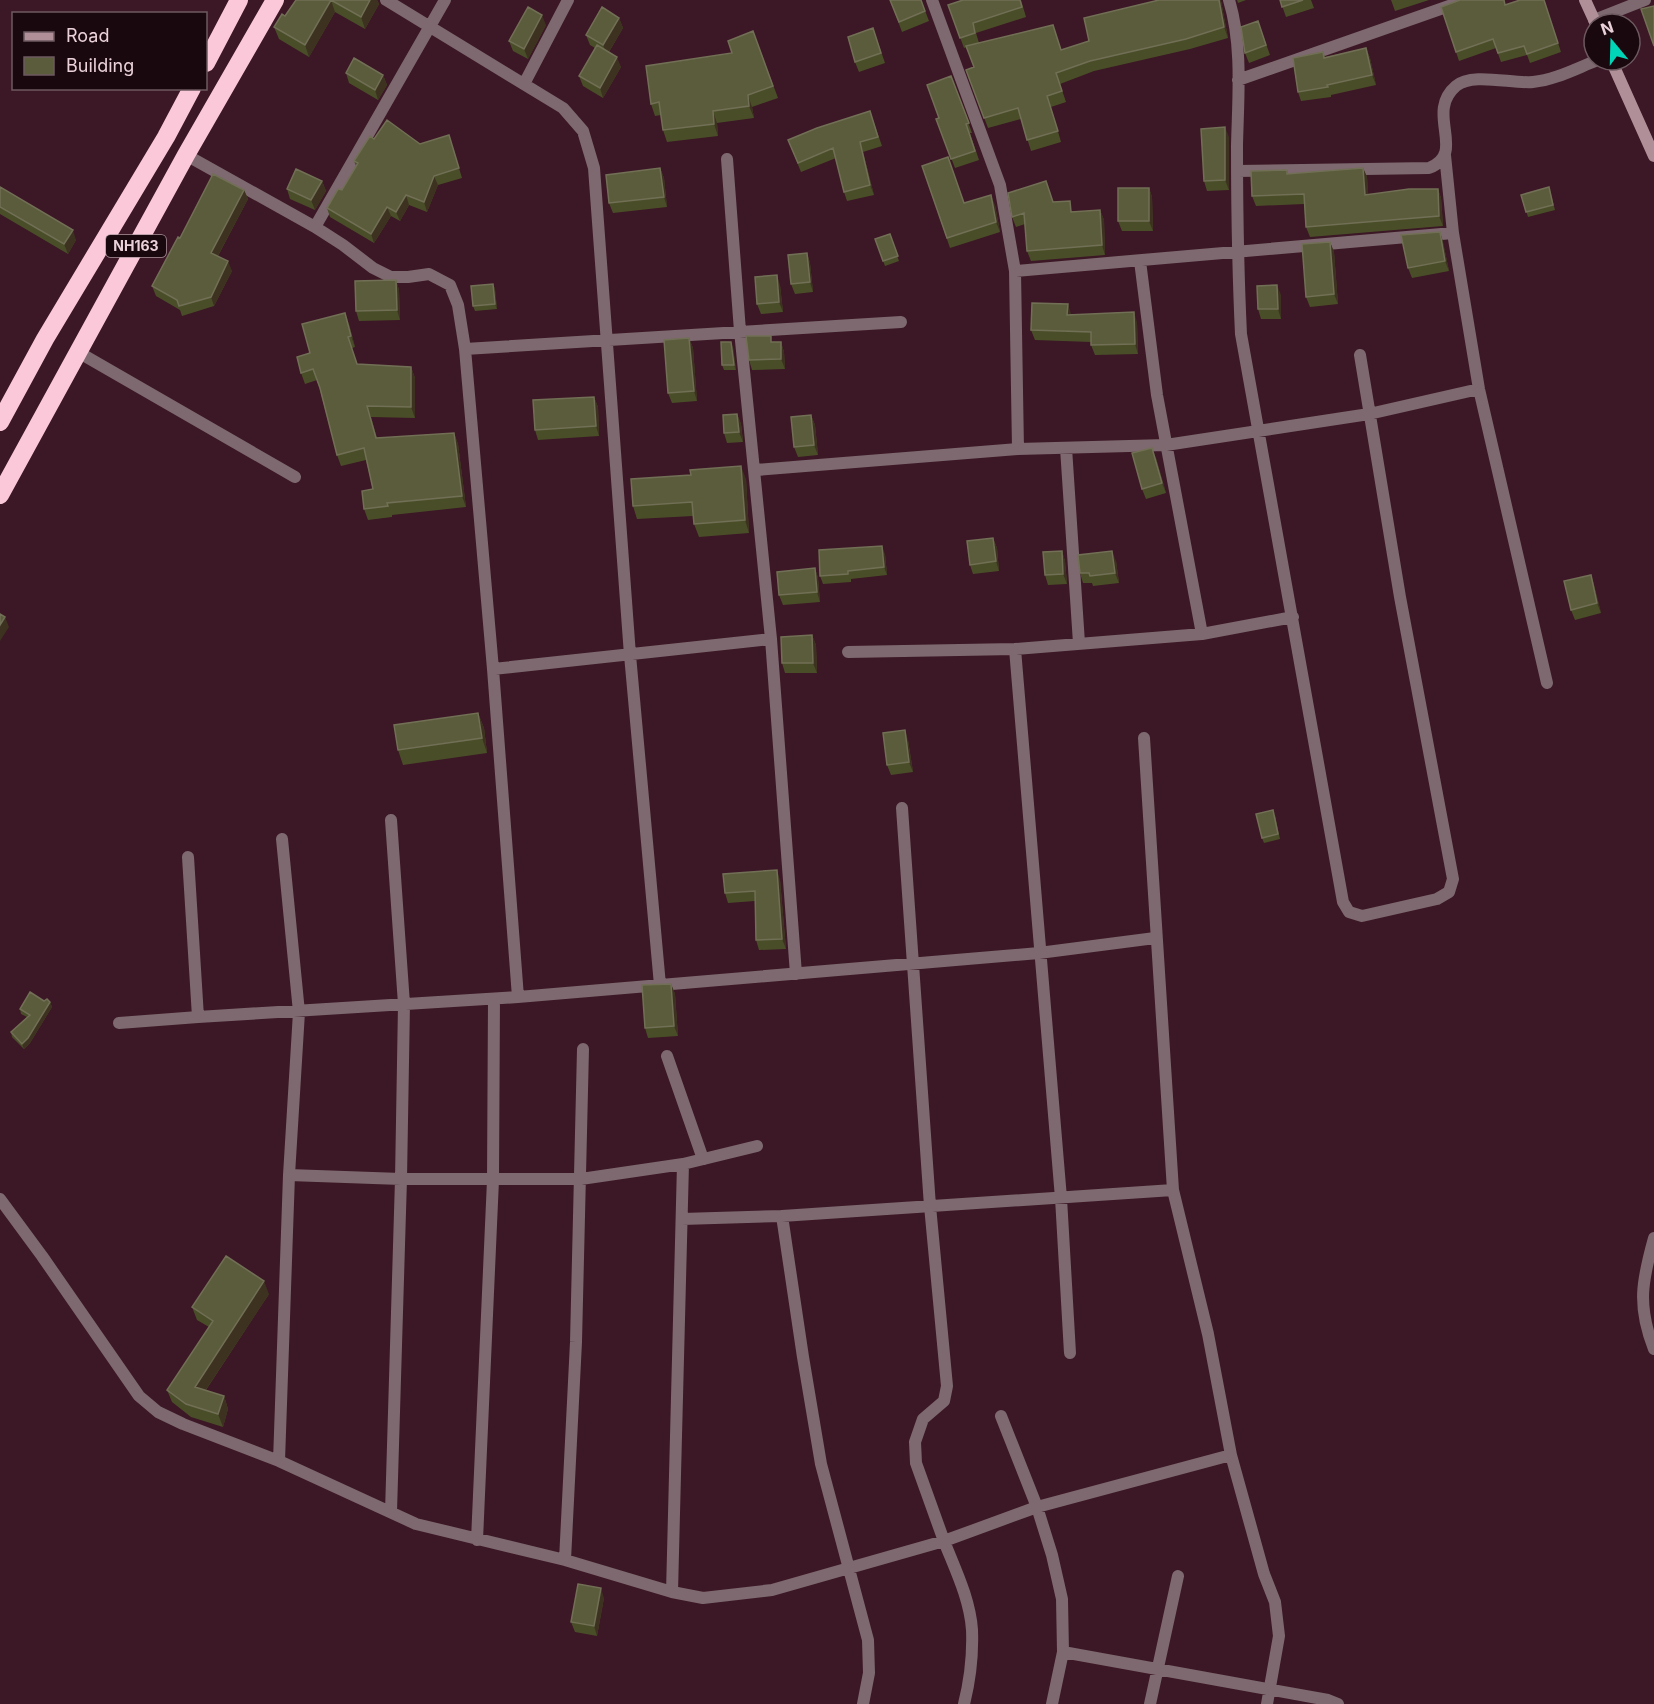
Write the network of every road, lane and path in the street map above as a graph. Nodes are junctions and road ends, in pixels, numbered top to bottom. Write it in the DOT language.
graph roads {
  1 [pos="239,0"];
  2 [pos="275,0"];
  3 [pos="386,0"];
  4 [pos="445,0"];
  5 [pos="568,0"];
  6 [pos="932,0"];
  7 [pos="1229,0"];
  8 [pos="1466,0"];
  9 [pos="1645,0"];
  10 [pos="1618,12"];
  11 [pos="431,26"];
  12 [pos="207,61"];
  13 [pos="1582,66"];
  14 [pos="1616,72"];
  15 [pos="1238,80"];
  16 [pos="524,84"];
  17 [pos="191,90"];
  18 [pos="186,154"];
  19 [pos="1445,155"];
  20 [pos="1654,156"];
  21 [pos="727,159"];
  22 [pos="1237,171"];
  23 [pos="315,227"];
  24 [pos="1453,233"];
  25 [pos="1237,253"];
  26 [pos="1140,261"];
  27 [pos="1015,271"];
  28 [pos="901,322"];
  29 [pos="740,331"];
  30 [pos="606,339"];
  31 [pos="465,349"];
  32 [pos="78,352"];
  33 [pos="1360,355"];
  34 [pos="1479,390"];
  35 [pos="1369,414"];
  36 [pos="0,422"];
  37 [pos="1259,432"];
  38 [pos="1166,444"];
  39 [pos="1066,448"];
  40 [pos="1018,449"];
  41 [pos="756,470"];
  42 [pos="295,477"];
  43 [pos="0,495"];
  44 [pos="1293,617"];
  45 [pos="1202,634"];
  46 [pos="771,639"];
  47 [pos="1078,644"];
  48 [pos="1015,649"];
  49 [pos="848,652"];
  50 [pos="630,655"];
  51 [pos="493,669"];
  52 [pos="1547,683"];
  53 [pos="1144,738"];
  54 [pos="902,808"];
  55 [pos="391,820"];
  56 [pos="282,839"];
  57 [pos="188,857"];
  58 [pos="1155,938"];
  59 [pos="1039,953"];
  60 [pos="914,963"];
  61 [pos="796,974"];
  62 [pos="660,985"];
  63 [pos="518,997"];
  64 [pos="494,999"];
  65 [pos="404,1004"];
  66 [pos="299,1012"];
  67 [pos="198,1017"];
  68 [pos="119,1023"];
  69 [pos="583,1049"];
  70 [pos="667,1056"];
  71 [pos="757,1146"];
  72 [pos="703,1159"];
  73 [pos="683,1164"];
  74 [pos="289,1175"];
  75 [pos="401,1179"];
  76 [pos="581,1179"];
  77 [pos="493,1180"];
  78 [pos="1173,1190"];
  79 [pos="1061,1198"];
  80 [pos="0,1199"];
  81 [pos="930,1206"];
  82 [pos="782,1216"];
  83 [pos="682,1219"];
  84 [pos="1654,1238"];
  85 [pos="1654,1349"];
  86 [pos="1070,1353"];
  87 [pos="1001,1416"];
  88 [pos="1231,1455"];
  89 [pos="279,1461"];
  90 [pos="1037,1507"];
  91 [pos="391,1512"];
  92 [pos="477,1540"];
  93 [pos="944,1541"];
  94 [pos="565,1560"];
  95 [pos="850,1568"];
  96 [pos="1178,1576"];
  97 [pos="672,1592"];
  98 [pos="1063,1652"];
  99 [pos="1158,1669"];
  100 [pos="1270,1689"];
  101 [pos="863,1704"];
  102 [pos="964,1704"];
  103 [pos="1052,1704"];
  104 [pos="1150,1704"];
  105 [pos="1267,1704"];
  106 [pos="1338,1704"];
  1 -- 12 [label="highway"];
  2 -- 18 [label="highway, NH163"];
  3 -- 11 [label="street"];
  4 -- 11 [label="street"];
  5 -- 16 [label="street"];
  6 -- 27 [label="street"];
  7 -- 15 [label="street"];
  8 -- 15 [label="street"];
  9 -- 10 [label="street"];
  11 -- 16 [label="street"];
  11 -- 23 [label="street"];
  13 -- 19 [label="street"];
  14 -- 20 [label="street"];
  15 -- 22 [label="street"];
  16 -- 30 [label="street"];
  17 -- 36 [label="highway, NH163"];
  18 -- 23 [label="street"];
  18 -- 32 [label="highway, NH163"];
  19 -- 22 [label="street"];
  19 -- 24 [label="street"];
  21 -- 29 [label="street"];
  22 -- 25 [label="street"];
  23 -- 31 [label="street"];
  24 -- 25 [label="street"];
  24 -- 34 [label="street"];
  25 -- 26 [label="street"];
  25 -- 37 [label="street"];
  26 -- 27 [label="street"];
  26 -- 38 [label="street"];
  27 -- 40 [label="street"];
  28 -- 29 [label="street"];
  29 -- 30 [label="street"];
  29 -- 41 [label="street"];
  30 -- 31 [label="street"];
  30 -- 50 [label="street"];
  31 -- 51 [label="street"];
  32 -- 42 [label="street"];
  32 -- 43 [label="highway, NH163"];
  33 -- 35 [label="street"];
  34 -- 35 [label="street"];
  34 -- 52 [label="street"];
  35 -- 37 [label="street"];
  35 -- 44 [label="street"];
  37 -- 38 [label="street"];
  37 -- 44 [label="street"];
  38 -- 39 [label="street"];
  38 -- 45 [label="street"];
  39 -- 40 [label="street"];
  39 -- 47 [label="street"];
  40 -- 41 [label="street"];
  41 -- 46 [label="street"];
  44 -- 45 [label="street"];
  45 -- 47 [label="street"];
  46 -- 50 [label="street"];
  46 -- 61 [label="street"];
  47 -- 48 [label="street"];
  48 -- 49 [label="street"];
  48 -- 59 [label="street"];
  50 -- 51 [label="street"];
  50 -- 62 [label="street"];
  51 -- 63 [label="street"];
  53 -- 58 [label="street"];
  54 -- 60 [label="street"];
  55 -- 65 [label="street"];
  56 -- 66 [label="street"];
  57 -- 67 [label="street"];
  58 -- 59 [label="street"];
  58 -- 78 [label="street"];
  59 -- 60 [label="street"];
  59 -- 79 [label="street"];
  60 -- 61 [label="street"];
  60 -- 81 [label="street"];
  61 -- 62 [label="street"];
  62 -- 63 [label="street"];
  63 -- 64 [label="street"];
  64 -- 65 [label="street"];
  64 -- 77 [label="street"];
  65 -- 66 [label="street"];
  65 -- 75 [label="street"];
  66 -- 67 [label="street"];
  66 -- 74 [label="street"];
  67 -- 68 [label="street"];
  69 -- 76 [label="street"];
  70 -- 72 [label="street"];
  71 -- 72 [label="street"];
  72 -- 73 [label="street"];
  73 -- 76 [label="street"];
  73 -- 83 [label="street"];
  74 -- 75 [label="street"];
  74 -- 89 [label="street"];
  75 -- 77 [label="street"];
  75 -- 91 [label="street"];
  76 -- 77 [label="street"];
  76 -- 94 [label="street"];
  77 -- 92 [label="street"];
  78 -- 79 [label="street"];
  78 -- 88 [label="street"];
  79 -- 81 [label="street"];
  79 -- 86 [label="street"];
  80 -- 89 [label="street"];
  81 -- 82 [label="street"];
  81 -- 93 [label="street"];
  82 -- 83 [label="street"];
  82 -- 95 [label="street"];
  83 -- 97 [label="street"];
  84 -- 85 [label="street"];
  87 -- 90 [label="street"];
  88 -- 90 [label="street"];
  88 -- 100 [label="street"];
  89 -- 91 [label="street"];
  90 -- 93 [label="street"];
  90 -- 98 [label="street"];
  91 -- 92 [label="street"];
  92 -- 94 [label="street"];
  93 -- 95 [label="street"];
  93 -- 102 [label="street"];
  94 -- 97 [label="street"];
  95 -- 97 [label="street"];
  95 -- 101 [label="street"];
  96 -- 99 [label="street"];
  98 -- 99 [label="street"];
  98 -- 103 [label="street"];
  99 -- 100 [label="street"];
  99 -- 104 [label="street"];
  100 -- 105 [label="street"];
  100 -- 106 [label="street"];
}
